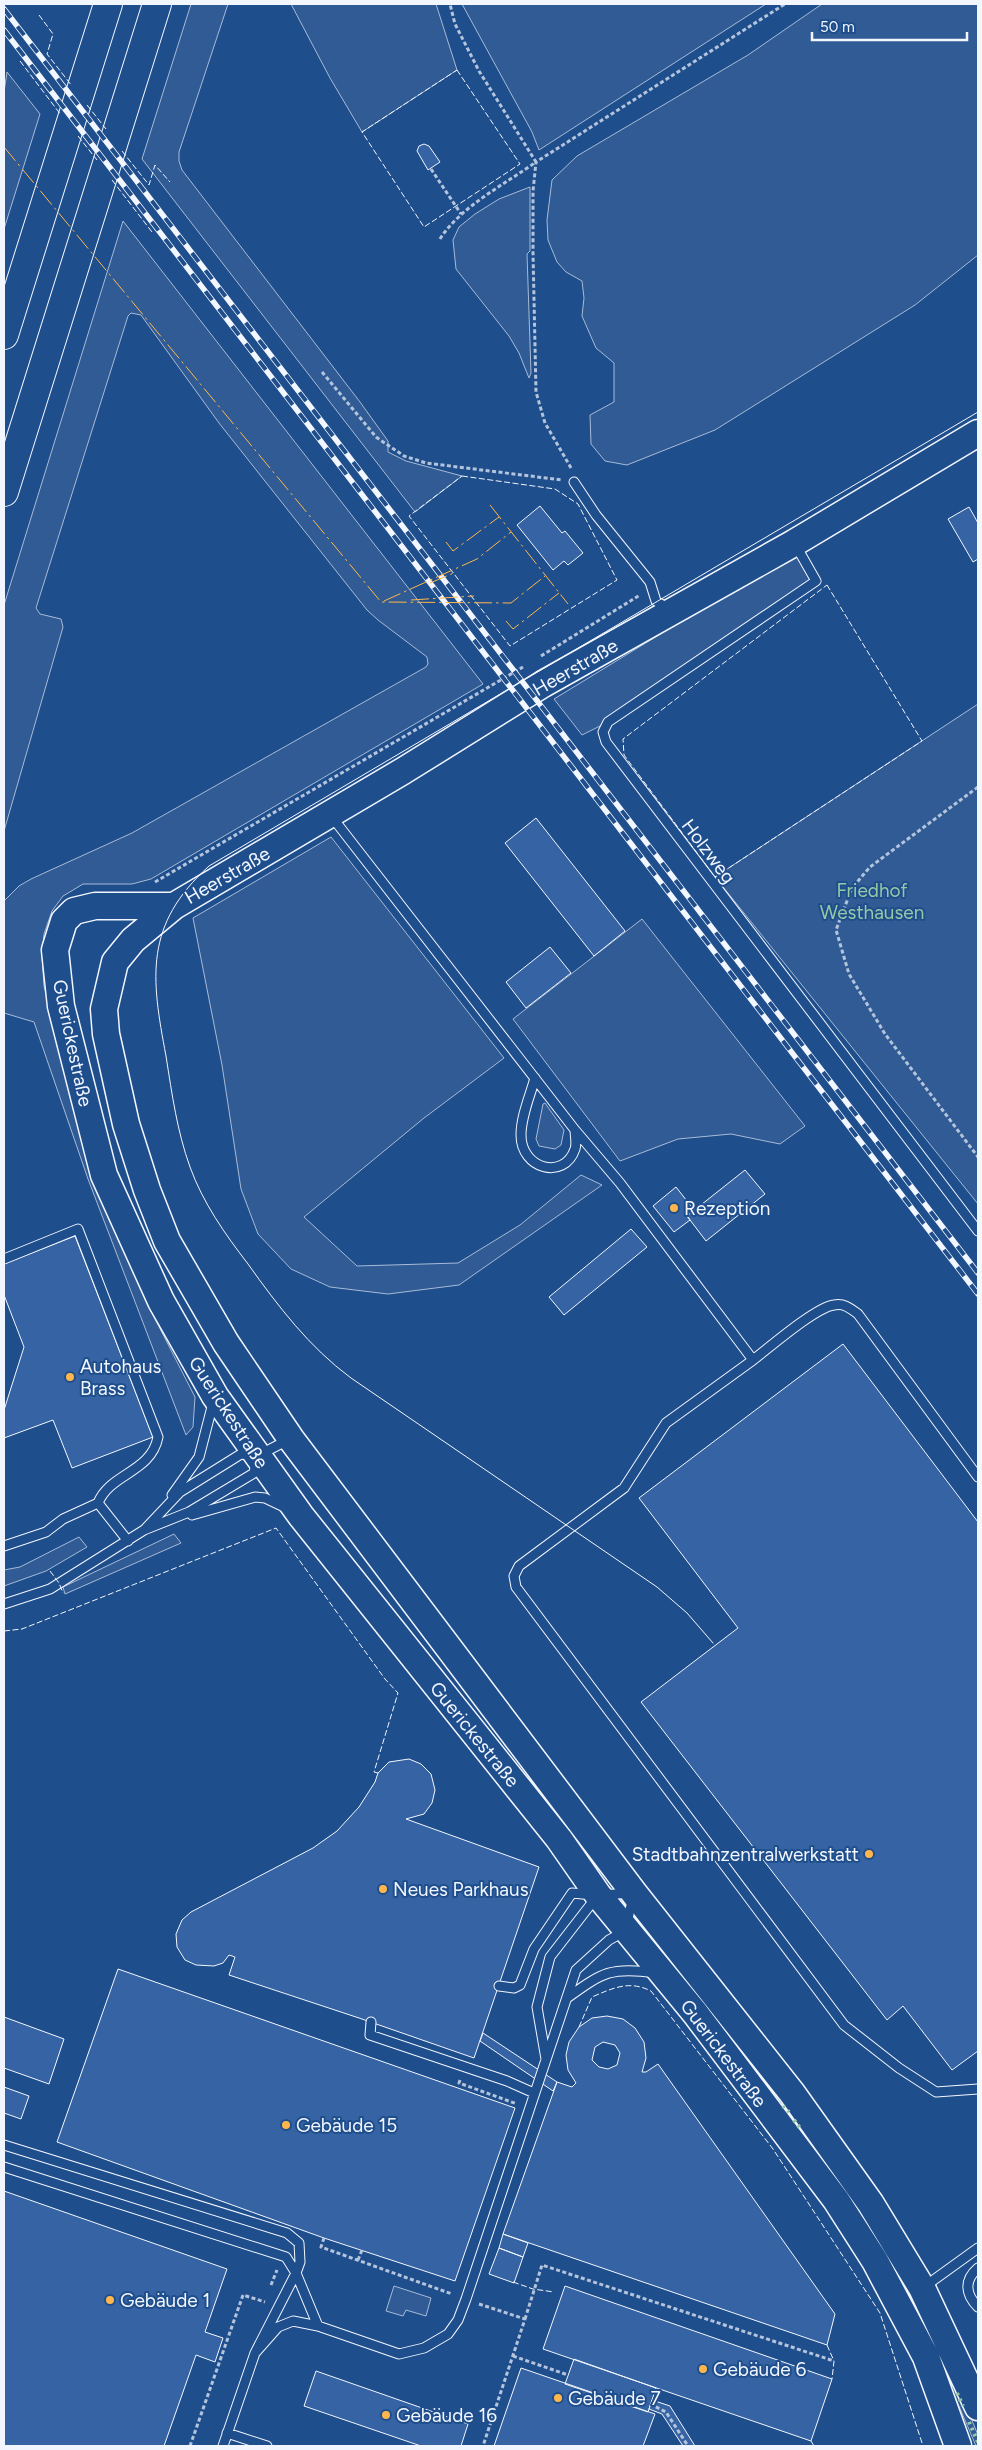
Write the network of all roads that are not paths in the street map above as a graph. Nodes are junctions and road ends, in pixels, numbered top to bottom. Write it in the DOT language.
graph roads {
  1 [pos="108,4"];
  2 [pos="157,4"];
  3 [pos="4,335"];
  4 [pos="978,433"];
  5 [pos="574,482"];
  6 [pos="4,492"];
  7 [pos="794,543"];
  8 [pos="672,611"];
  9 [pos="330,814"];
  10 [pos="174,906"];
  11 [pos="535,1078"];
  12 [pos="576,1130"];
  13 [pos="978,1231"];
  14 [pos="4,1259"];
  15 [pos="753,1360"];
  16 [pos="214,1396"];
  17 [pos="291,1439"];
  18 [pos="257,1456"];
  19 [pos="978,1477"];
  20 [pos="98,1503"];
  21 [pos="301,1516"];
  22 [pos="144,1530"];
  23 [pos="128,1541"];
  24 [pos="4,1546"];
  25 [pos="4,1604"];
  26 [pos="634,1893"];
  27 [pos="598,1895"];
  28 [pos="626,1931"];
  29 [pos="662,1974"];
  30 [pos="499,1986"];
  31 [pos="566,1999"];
  32 [pos="371,2022"];
  33 [pos="546,2059"];
  34 [pos="978,2089"];
  35 [pos="534,2093"];
  36 [pos="4,2145"];
  37 [pos="4,2167"];
  38 [pos="978,2248"];
  39 [pos="978,2268"];
  40 [pos="296,2273"];
  41 [pos="922,2288"];
  42 [pos="978,2307"];
  43 [pos="318,2326"];
  44 [pos="255,2352"];
  45 [pos="978,2407"];
  46 [pos="227,2433"];
  47 [pos="223,2446"];
  48 [pos="267,2446"];
  49 [pos="958,2446"];
  1 -- 3 [label="highway"];
  2 -- 6 [label="highway"];
  4 -- 7 [label="main road, Heerstraße"];
  5 -- 8 [label="lane"];
  7 -- 8 [label="main road, Heerstraße"];
  7 -- 13 [label="lane, Holzweg"];
  8 -- 9 [label="main road, Heerstraße"];
  9 -- 10 [label="main road, Heerstraße"];
  9 -- 11 [label="lane"];
  10 -- 16 [label="main road, Guerickestraße"];
  10 -- 17 [label="main road, Guerickestraße"];
  11 -- 12 [label="lane"];
  11 -- 12 [label="lane"];
  12 -- 15 [label="lane"];
  14 -- 20 [label="lane"];
  15 -- 19 [label="lane"];
  15 -- 34 [label="lane"];
  16 -- 18 [label="main road, Guerickestraße"];
  16 -- 22 [label="lane"];
  17 -- 18 [label="lane"];
  17 -- 26 [label="main road, Guerickestraße"];
  18 -- 21 [label="main road, Guerickestraße"];
  18 -- 22 [label="lane"];
  18 -- 22 [label="lane"];
  20 -- 23 [label="lane"];
  20 -- 24 [label="lane"];
  21 -- 22 [label="lane"];
  21 -- 27 [label="main road, Guerickestraße"];
  22 -- 23 [label="lane"];
  23 -- 25 [label="lane"];
  26 -- 27 [label="lane"];
  26 -- 28 [label="lane"];
  26 -- 41 [label="main road, Guerickestraße"];
  27 -- 28 [label="main road, Guerickestraße"];
  27 -- 30 [label="lane"];
  27 -- 33 [label="lane"];
  28 -- 29 [label="main road, Guerickestraße"];
  28 -- 31 [label="lane"];
  29 -- 31 [label="lane"];
  29 -- 49 [label="main road, Guerickestraße"];
  31 -- 33 [label="lane"];
  32 -- 35 [label="lane"];
  33 -- 35 [label="lane"];
  35 -- 43 [label="lane"];
  36 -- 40 [label="lane"];
  37 -- 40 [label="lane"];
  38 -- 41 [label="lane"];
  39 -- 42 [label="lane"];
  40 -- 43 [label="lane"];
  40 -- 44 [label="lane"];
  41 -- 45 [label="main road, Guerickestraße"];
  43 -- 44 [label="lane"];
  44 -- 46 [label="lane"];
  46 -- 47 [label="lane"];
  46 -- 48 [label="lane"];
}
